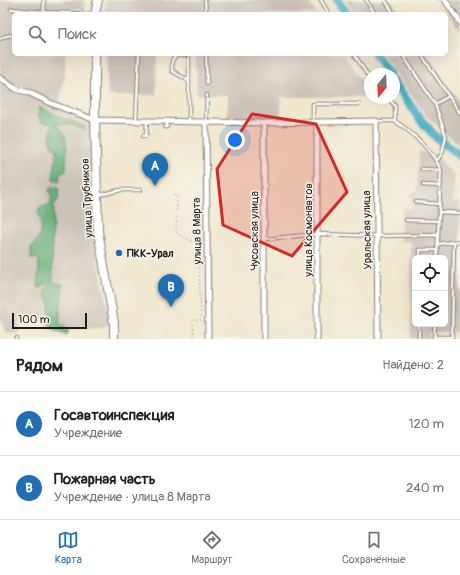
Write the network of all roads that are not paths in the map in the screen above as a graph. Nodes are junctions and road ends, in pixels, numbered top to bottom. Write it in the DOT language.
graph roads {
  1 [pos="44,0"];
  2 [pos="205,0"];
  3 [pos="321,0"];
  4 [pos="366,0"];
  5 [pos="384,0"];
  6 [pos="445,0"];
  7 [pos="95,8"];
  8 [pos="11,9"];
  9 [pos="36,12"];
  10 [pos="44,12"];
  11 [pos="54,12"];
  12 [pos="206,12"];
  13 [pos="329,12"];
  14 [pos="374,12"];
  15 [pos="393,12"];
  16 [pos="460,22"];
  17 [pos="12,35"];
  18 [pos="0,39"];
  19 [pos="95,56"];
  20 [pos="139,56"];
  21 [pos="175,56"];
  22 [pos="189,56"];
  23 [pos="206,56"];
  24 [pos="355,56"];
  25 [pos="403,56"];
  26 [pos="422,56"];
  27 [pos="364,70"];
  28 [pos="0,78"];
  29 [pos="189,82"];
  30 [pos="207,84"];
  31 [pos="207,95"];
  32 [pos="449,96"];
  33 [pos="359,104"];
  34 [pos="393,104"];
  35 [pos="435,104"];
  36 [pos="460,113"];
  37 [pos="95,120"];
  38 [pos="136,121"];
  39 [pos="147,121"];
  40 [pos="167,121"];
  41 [pos="376,121"];
  42 [pos="395,121"];
  43 [pos="189,122"];
  44 [pos="206,122"];
  45 [pos="315,122"];
  46 [pos="264,123"];
  47 [pos="165,127"];
  48 [pos="143,136"];
  49 [pos="437,160"];
  50 [pos="422,169"];
  51 [pos="441,170"];
  52 [pos="423,185"];
  53 [pos="440,186"];
  54 [pos="141,190"];
  55 [pos="97,196"];
  56 [pos="416,202"];
  57 [pos="439,204"];
  58 [pos="439,212"];
  59 [pos="460,213"];
  60 [pos="406,220"];
  61 [pos="439,220"];
  62 [pos="318,234"];
  63 [pos="438,235"];
  64 [pos="377,236"];
  65 [pos="264,239"];
  66 [pos="460,241"];
  67 [pos="454,242"];
  68 [pos="438,244"];
  69 [pos="438,250"];
  70 [pos="420,255"];
  71 [pos="437,255"];
  72 [pos="419,327"];
  73 [pos="435,327"];
  74 [pos="434,338"];
  75 [pos="114,339"];
  76 [pos="208,339"];
  77 [pos="264,339"];
  78 [pos="318,339"];
  79 [pos="378,339"];
  80 [pos="419,339"];
  1 -- 10 [label="lane"];
  2 -- 12 [label="lane"];
  3 -- 13 [label="lane"];
  4 -- 14 [label="lane"];
  5 -- 15 [label="lane"];
  6 -- 16 [label="street"];
  7 -- 11 [label="lane"];
  8 -- 9 [label="lane"];
  17 -- 18 [label="lane"];
  19 -- 37 [label="main road, улица Трубников"];
  20 -- 38 [label="lane"];
  21 -- 29 [label="lane"];
  22 -- 29 [label="lane"];
  23 -- 30 [label="lane"];
  24 -- 27 [label="lane"];
  25 -- 35 [label="lane"];
  26 -- 32 [label="lane"];
  28 -- 37 [label="street"];
  29 -- 43 [label="lane"];
  31 -- 44 [label="lane"];
  32 -- 35 [label="lane"];
  32 -- 36 [label="lane"];
  33 -- 45 [label="lane"];
  34 -- 42 [label="lane"];
  35 -- 49 [label="lane"];
  37 -- 38 [label="street"];
  37 -- 55 [label="main road, улица Трубников"];
  38 -- 39 [label="street"];
  39 -- 40 [label="street"];
  39 -- 48 [label="lane"];
  40 -- 43 [label="street"];
  40 -- 47 [label="lane"];
  41 -- 42 [label="lane"];
  41 -- 45 [label="street"];
  41 -- 64 [label="street, Уральская улица"];
  42 -- 49 [label="lane"];
  43 -- 44 [label="street"];
  44 -- 46 [label="street"];
  44 -- 76 [label="street, улица 8 Марта"];
  45 -- 46 [label="street"];
  45 -- 62 [label="street, улица Космонавтов"];
  46 -- 65 [label="street, Чусовская улица"];
  49 -- 51 [label="lane"];
  50 -- 51 [label="lane"];
  51 -- 53 [label="lane"];
  52 -- 53 [label="lane"];
  53 -- 57 [label="lane"];
  54 -- 55 [label="lane"];
  55 -- 75 [label="main road, улица Трубников"];
  56 -- 57 [label="lane"];
  57 -- 58 [label="lane"];
  58 -- 59 [label="lane"];
  58 -- 61 [label="lane"];
  60 -- 61 [label="lane"];
  61 -- 63 [label="lane"];
  62 -- 64 [label="lane"];
  62 -- 65 [label="lane"];
  62 -- 78 [label="street, улица Космонавтов"];
  63 -- 64 [label="lane"];
  63 -- 68 [label="lane"];
  64 -- 79 [label="street, Уральская улица"];
  65 -- 77 [label="street, Чусовская улица"];
  66 -- 67 [label="lane"];
  67 -- 68 [label="lane"];
  67 -- 74 [label="lane"];
  68 -- 69 [label="lane"];
  69 -- 70 [label="lane"];
  69 -- 71 [label="lane"];
  72 -- 80 [label="lane"];
  73 -- 74 [label="lane"];
}
